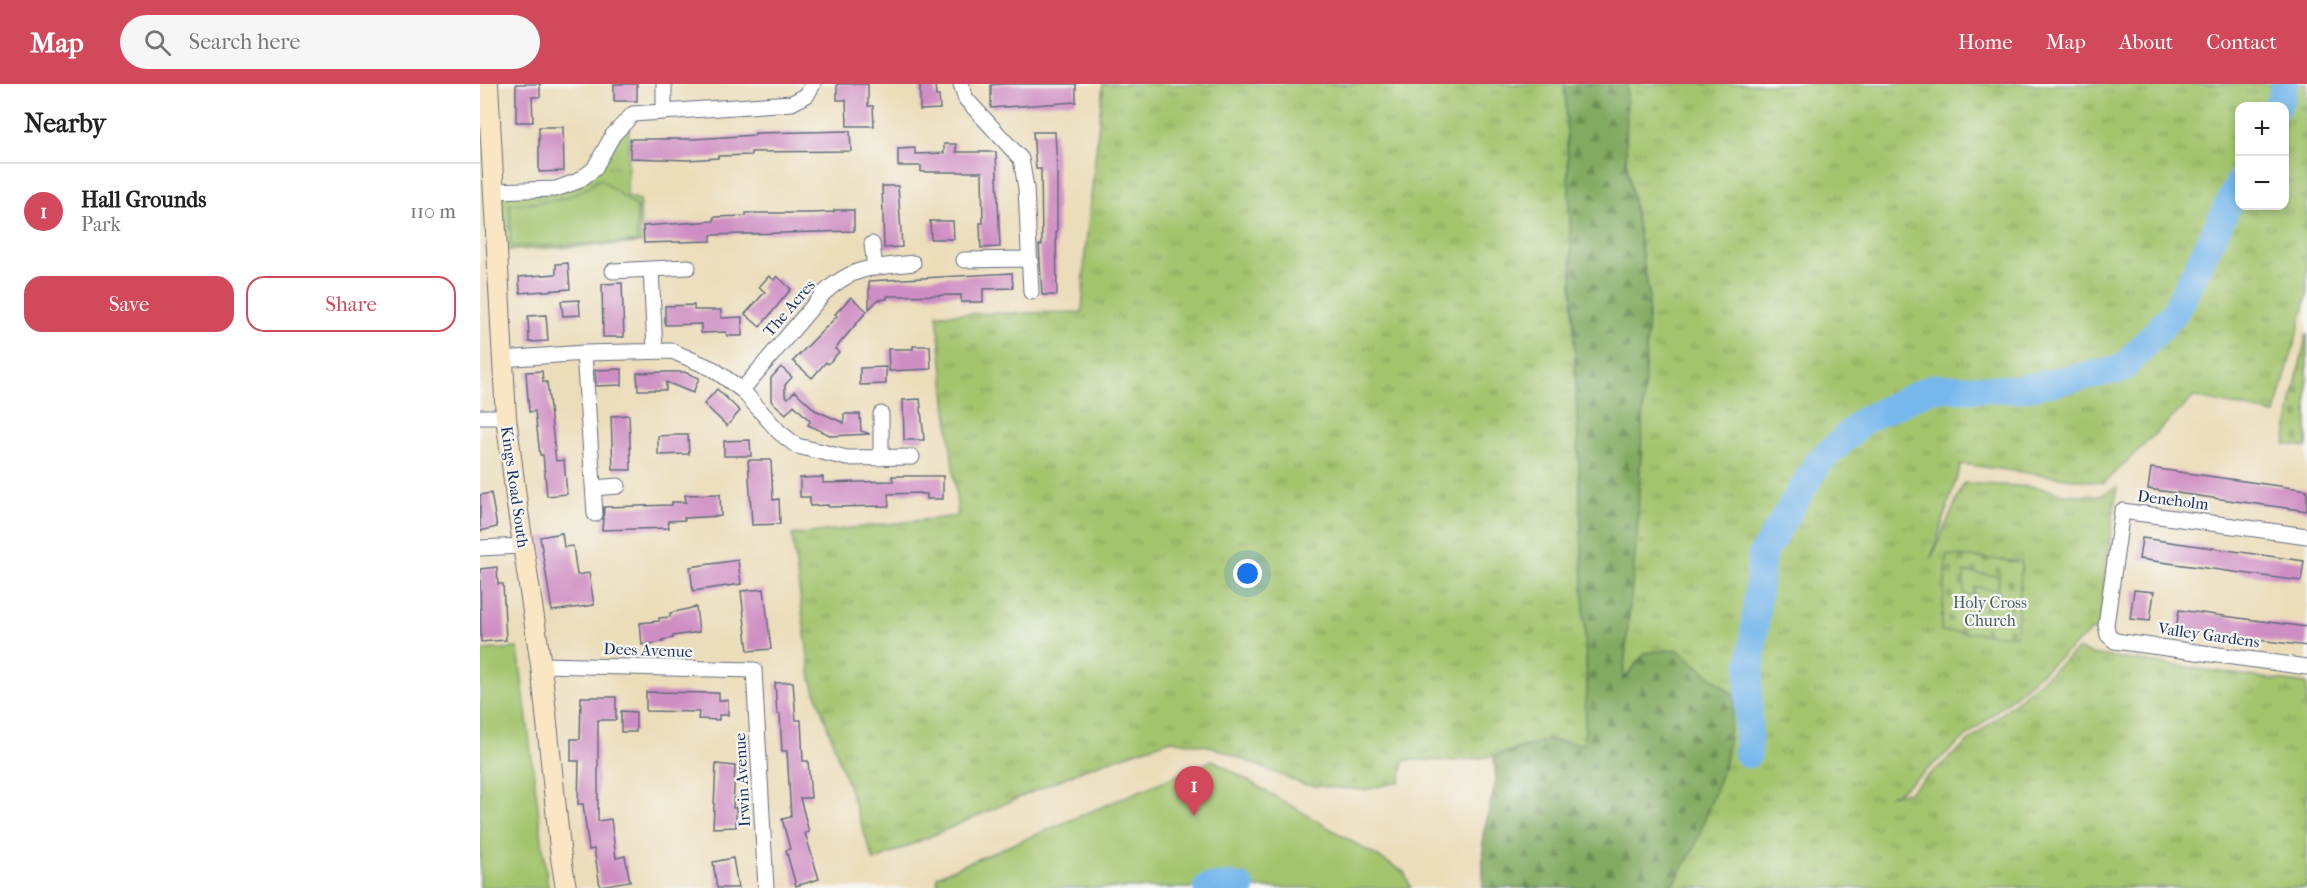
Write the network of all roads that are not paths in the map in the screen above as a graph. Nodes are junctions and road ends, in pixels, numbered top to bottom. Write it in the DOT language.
graph roads {
  1 [pos="488,84"];
  2 [pos="664,84"];
  3 [pos="813,84"];
  4 [pos="961,84"];
  5 [pos="664,110"];
  6 [pos="485,125"];
  7 [pos="493,190"];
  8 [pos="872,244"];
  9 [pos="1030,259"];
  10 [pos="964,260"];
  11 [pos="913,263"];
  12 [pos="688,267"];
  13 [pos="874,267"];
  14 [pos="651,269"];
  15 [pos="613,271"];
  16 [pos="1031,292"];
  17 [pos="655,350"];
  18 [pos="584,353"];
  19 [pos="502,359"];
  20 [pos="742,390"];
  21 [pos="881,414"];
  22 [pos="480,417"];
  23 [pos="506,417"];
  24 [pos="912,457"];
  25 [pos="881,458"];
  26 [pos="618,486"];
  27 [pos="594,488"];
  28 [pos="596,514"];
  29 [pos="2307,536"];
  30 [pos="523,546"];
  31 [pos="480,548"];
  32 [pos="2108,635"];
  33 [pos="542,665"];
  34 [pos="2307,667"];
  35 [pos="754,670"];
  36 [pos="566,888"];
  37 [pos="766,888"];
  1 -- 6 [label="street, Kings Road South"];
  2 -- 5 [label="street"];
  3 -- 5 [label="street"];
  4 -- 9 [label="street"];
  5 -- 7 [label="street"];
  6 -- 7 [label="street, Kings Road South"];
  7 -- 19 [label="street, Kings Road South"];
  8 -- 13 [label="street"];
  9 -- 10 [label="street"];
  9 -- 16 [label="street"];
  11 -- 13 [label="street, The Acres"];
  12 -- 14 [label="street"];
  13 -- 20 [label="street, The Acres"];
  14 -- 15 [label="street"];
  14 -- 17 [label="street"];
  17 -- 18 [label="street"];
  17 -- 20 [label="street"];
  18 -- 19 [label="street"];
  18 -- 27 [label="street"];
  19 -- 23 [label="street, Kings Road South"];
  20 -- 25 [label="street"];
  21 -- 25 [label="street"];
  22 -- 23 [label="street"];
  23 -- 30 [label="street, Kings Road South"];
  24 -- 25 [label="street"];
  26 -- 27 [label="street"];
  27 -- 28 [label="street"];
  29 -- 32 [label="street, Deneholm"];
  30 -- 31 [label="street"];
  30 -- 33 [label="street, Kings Road South"];
  32 -- 34 [label="street, Valley Gardens"];
  33 -- 35 [label="street, Dees Avenue"];
  33 -- 36 [label="street, Kings Road South"];
  35 -- 37 [label="street, Irwin Avenue"];
}
